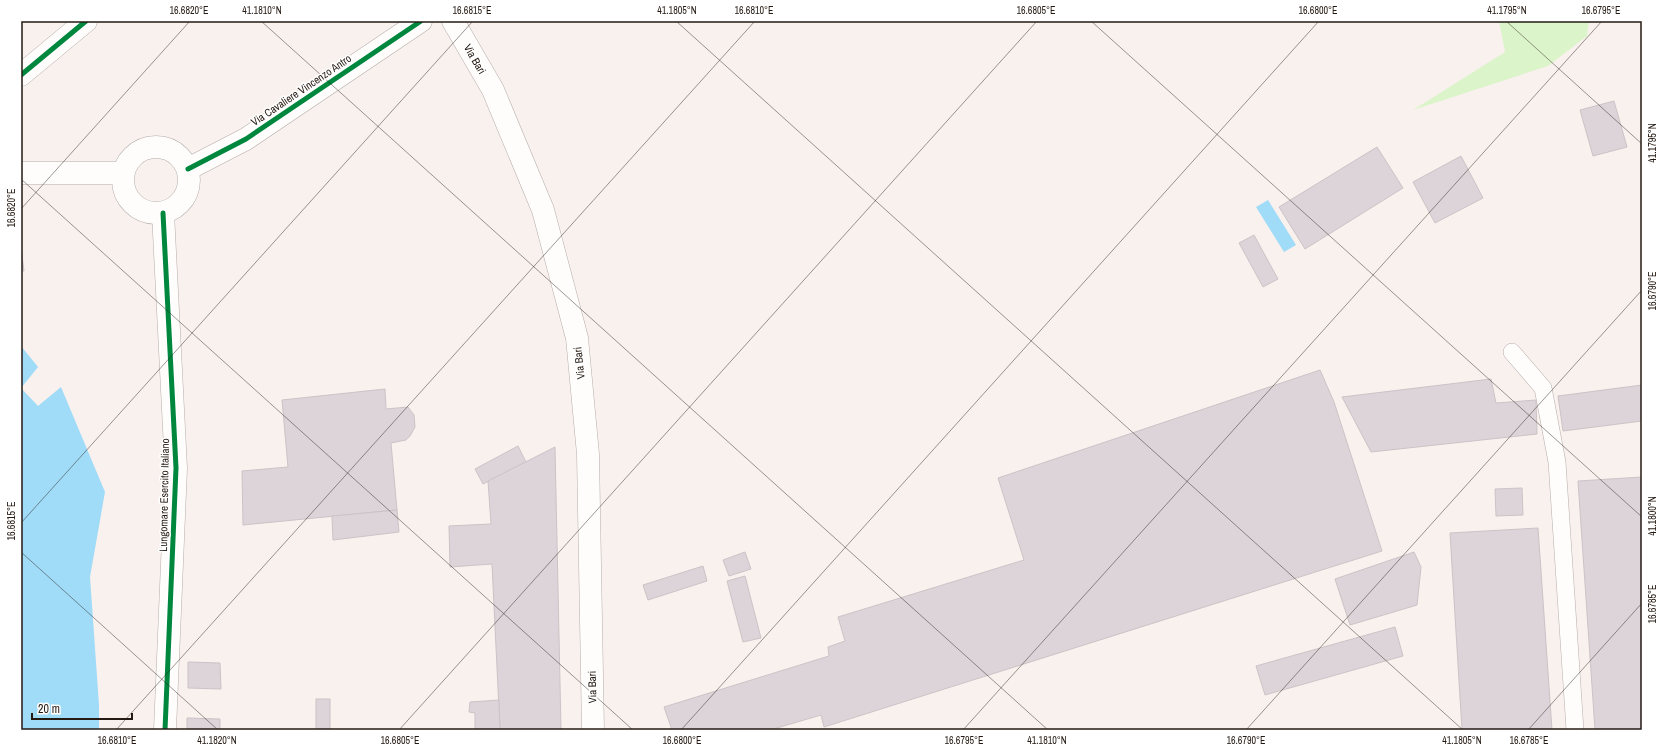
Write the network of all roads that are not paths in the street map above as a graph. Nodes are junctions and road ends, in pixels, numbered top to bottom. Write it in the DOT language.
graph roads {
  1 [pos="86,21"];
  2 [pos="421,21"];
  3 [pos="453,21"];
  4 [pos="21,75"];
  5 [pos="188,169"];
  6 [pos="21,173"];
  7 [pos="123,173"];
  8 [pos="163,213"];
  9 [pos="1512,352"];
  10 [pos="166,730"];
  11 [pos="593,730"];
  12 [pos="1575,730"];
  1 -- 4 [label="street"];
  2 -- 5 [label="street, Via Cavaliere Vincenzo Antro"];
  3 -- 11 [label="street, Via Bari"];
  5 -- 7 [label="street"];
  5 -- 8 [label="street"];
  6 -- 7 [label="street"];
  7 -- 8 [label="street"];
  8 -- 10 [label="street, Lungomare Esercito Italiano"];
  9 -- 12 [label="lane"];
}
